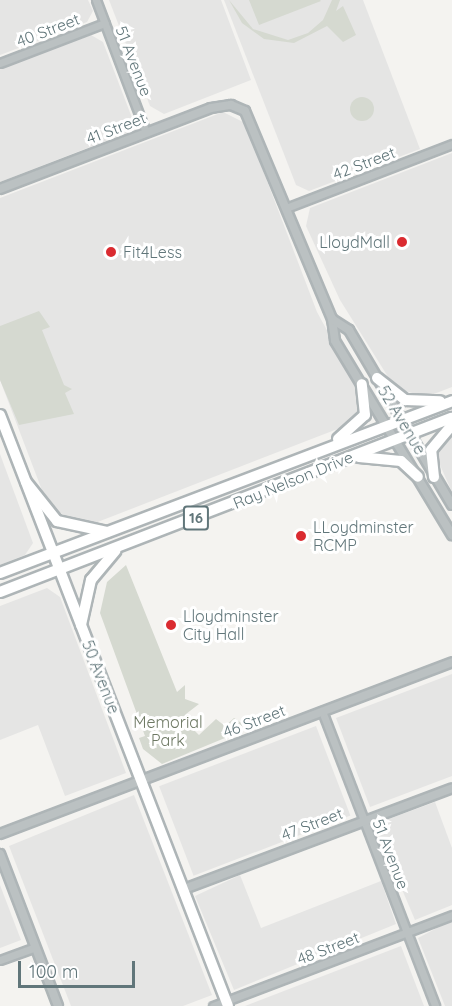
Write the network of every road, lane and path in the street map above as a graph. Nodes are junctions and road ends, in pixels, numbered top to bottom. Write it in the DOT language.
graph roads {
  1 [pos="96,0"];
  2 [pos="105,23"];
  3 [pos="0,63"];
  4 [pos="245,111"];
  5 [pos="146,132"];
  6 [pos="452,144"];
  7 [pos="0,189"];
  8 [pos="286,208"];
  9 [pos="332,319"];
  10 [pos="377,378"];
  11 [pos="363,384"];
  12 [pos="452,400"];
  13 [pos="0,415"];
  14 [pos="452,418"];
  15 [pos="402,420"];
  16 [pos="387,425"];
  17 [pos="452,425"];
  18 [pos="410,434"];
  19 [pos="396,440"];
  20 [pos="321,451"];
  21 [pos="347,458"];
  22 [pos="418,477"];
  23 [pos="434,477"];
  24 [pos="26,482"];
  25 [pos="452,505"];
  26 [pos="110,532"];
  27 [pos="452,535"];
  28 [pos="117,549"];
  29 [pos="53,554"];
  30 [pos="59,571"];
  31 [pos="0,573"];
  32 [pos="0,592"];
  33 [pos="81,625"];
  34 [pos="452,662"];
  35 [pos="322,711"];
  36 [pos="141,780"];
  37 [pos="452,788"];
  38 [pos="364,821"];
  39 [pos="0,834"];
  40 [pos="0,854"];
  41 [pos="183,889"];
  42 [pos="452,915"];
  43 [pos="407,932"];
  44 [pos="35,947"];
  45 [pos="0,960"];
  46 [pos="227,1004"];
  47 [pos="58,1006"];
  48 [pos="213,1006"];
  49 [pos="435,1006"];
  1 -- 2 [label="street, 51 Avenue"];
  2 -- 3 [label="street, 40 Street"];
  2 -- 5 [label="street, 51 Avenue"];
  4 -- 5 [label="street, 41 Street"];
  4 -- 8 [label="street, 52 Avenue"];
  5 -- 7 [label="street, 41 Street"];
  6 -- 8 [label="street, 42 Street"];
  8 -- 9 [label="street, 52 Avenue"];
  9 -- 10 [label="street, 52 Avenue"];
  9 -- 11 [label="street, 52 Avenue"];
  10 -- 12 [label="main road"];
  10 -- 15 [label="street, 52 Avenue"];
  11 -- 16 [label="street, 52 Avenue"];
  11 -- 20 [label="main road"];
  12 -- 15 [label="main road, Ray Nelson Drive / 16"];
  13 -- 24 [label="main road, 50 Avenue"];
  14 -- 18 [label="main road, Ray Nelson Drive / 16"];
  15 -- 16 [label="main road, Ray Nelson Drive / 16"];
  15 -- 18 [label="street, 52 Avenue"];
  16 -- 19 [label="street, 52 Avenue"];
  16 -- 20 [label="main road, Ray Nelson Drive / 16"];
  17 -- 23 [label="main road"];
  18 -- 19 [label="main road, Ray Nelson Drive / 16"];
  18 -- 23 [label="street, 52 Avenue"];
  19 -- 21 [label="main road, Ray Nelson Drive / 16"];
  19 -- 22 [label="street, 52 Avenue"];
  20 -- 26 [label="main road, Ray Nelson Drive / 16"];
  21 -- 22 [label="main road"];
  21 -- 28 [label="main road, Ray Nelson Drive / 16"];
  22 -- 27 [label="street, 52 Avenue"];
  23 -- 25 [label="street, 52 Avenue"];
  24 -- 26 [label="main road"];
  24 -- 29 [label="main road, 50 Avenue"];
  26 -- 29 [label="main road, Ray Nelson Drive / 16"];
  28 -- 30 [label="main road, Ray Nelson Drive / 16"];
  28 -- 33 [label="main road"];
  29 -- 30 [label="main road, 50 Avenue"];
  29 -- 31 [label="main road, Ray Nelson Drive / 16"];
  30 -- 32 [label="main road, Ray Nelson Drive / 16"];
  30 -- 33 [label="main road, 50 Avenue"];
  33 -- 36 [label="main road, 50 Avenue"];
  34 -- 35 [label="street, 46 Street"];
  35 -- 36 [label="street, 46 Street"];
  35 -- 38 [label="street, 51 Avenue"];
  36 -- 39 [label="street, 46 Street"];
  36 -- 41 [label="main road, 50 Avenue"];
  37 -- 38 [label="street, 47 Street"];
  38 -- 41 [label="street, 47 Street"];
  38 -- 43 [label="street, 51 Avenue"];
  40 -- 44 [label="street"];
  41 -- 46 [label="main road, 50 Avenue"];
  42 -- 43 [label="street, 48 Street"];
  43 -- 46 [label="street, 48 Street"];
  43 -- 49 [label="street, 51 Avenue"];
  44 -- 45 [label="street"];
  44 -- 47 [label="street"];
  46 -- 48 [label="street, 48 Street"];
}
